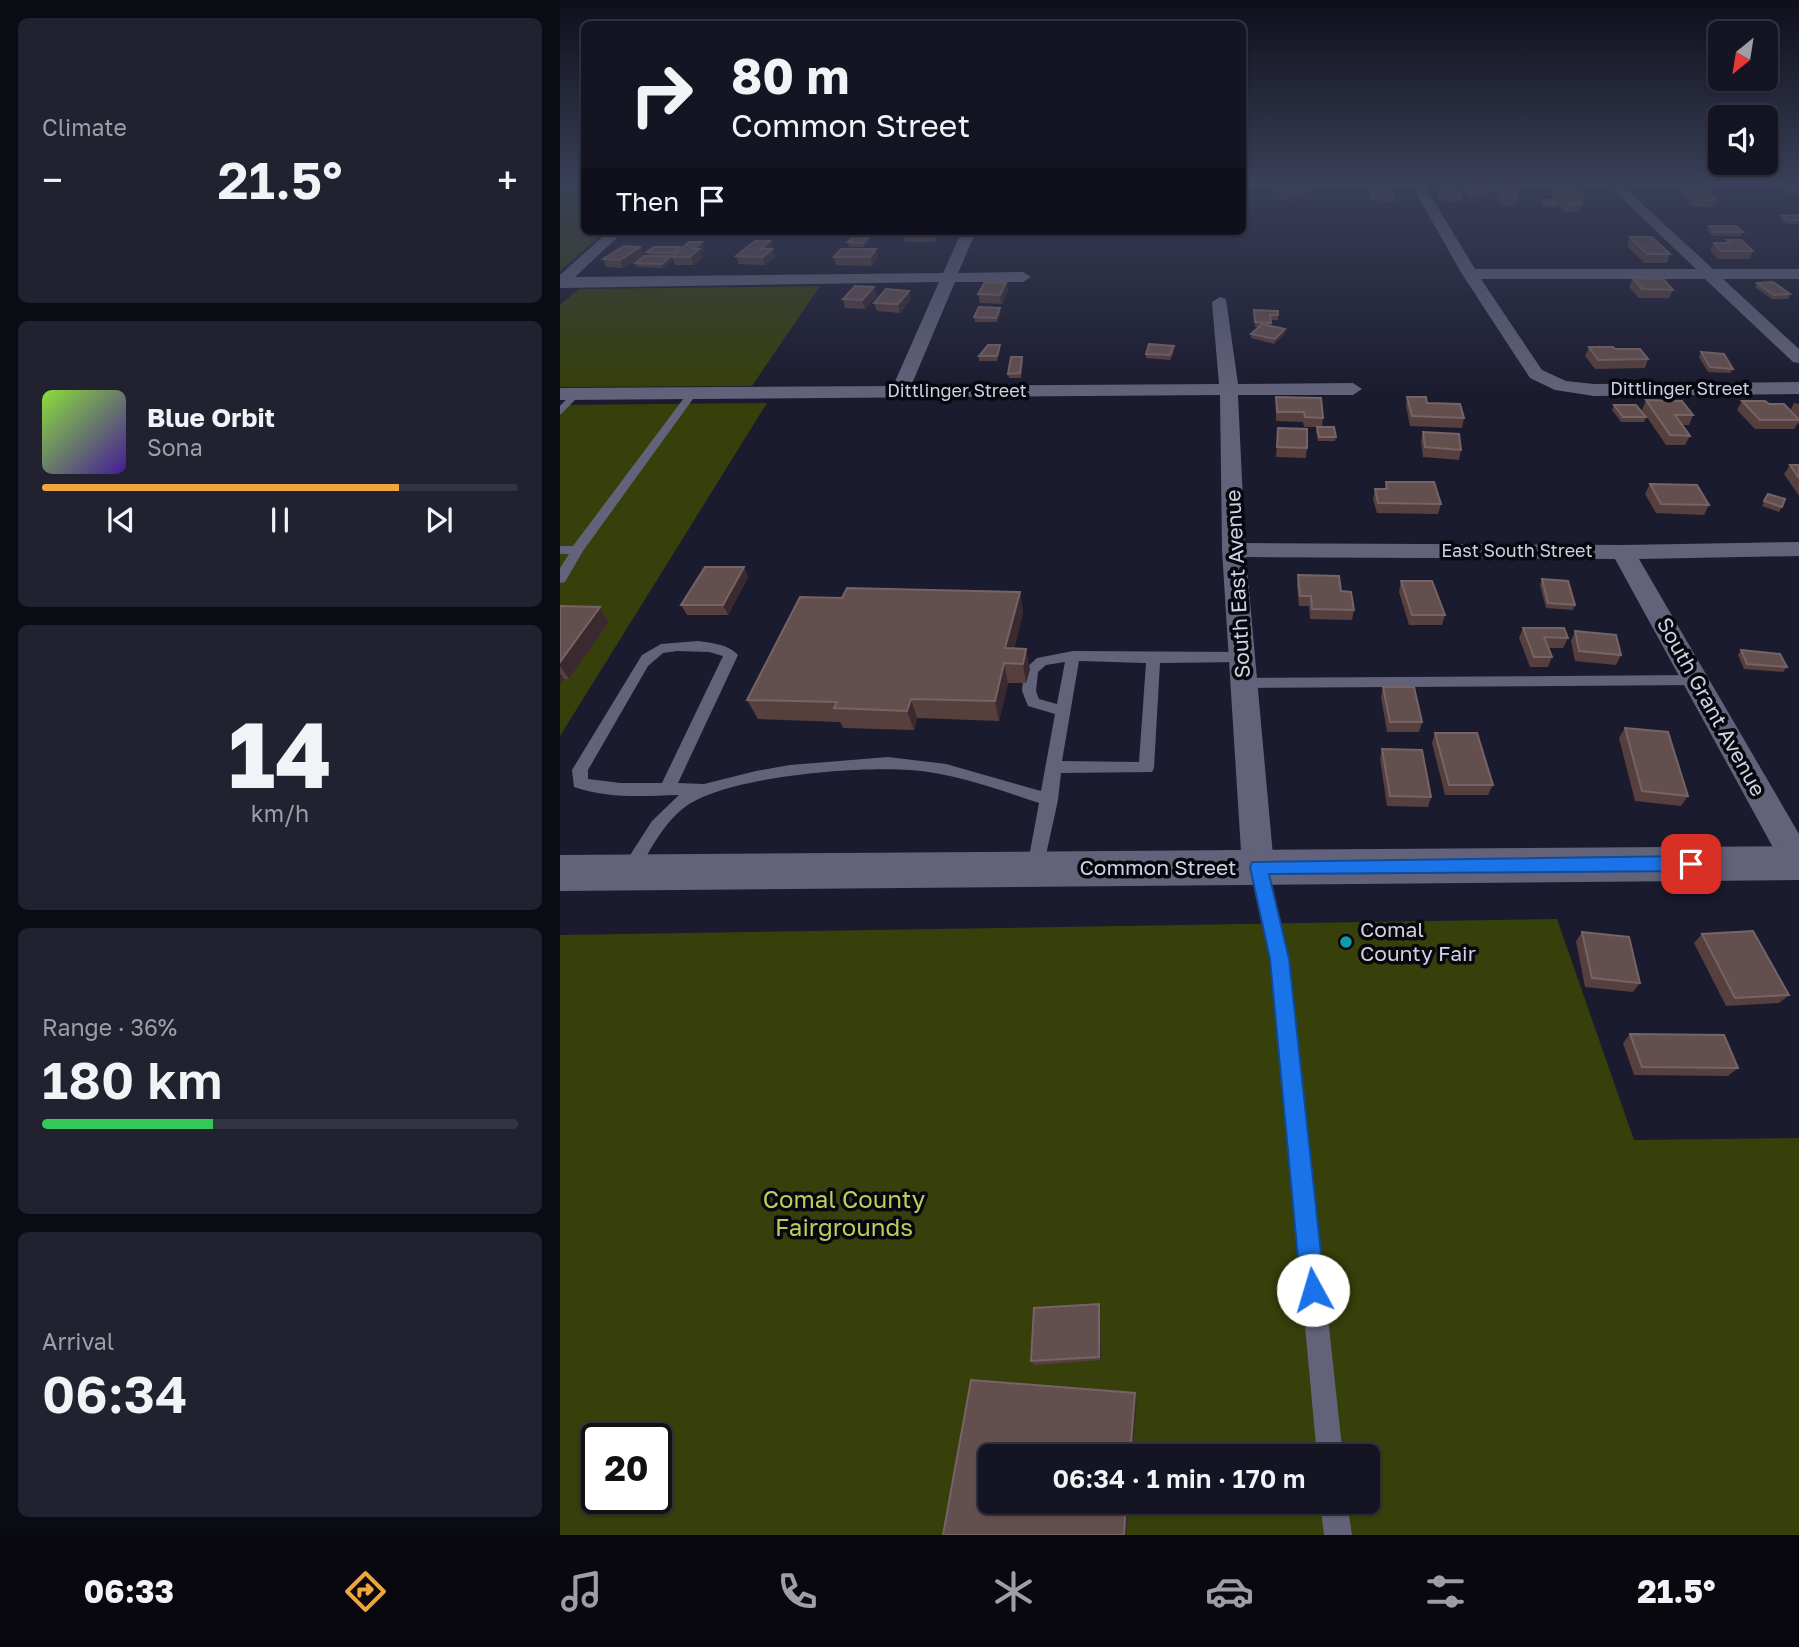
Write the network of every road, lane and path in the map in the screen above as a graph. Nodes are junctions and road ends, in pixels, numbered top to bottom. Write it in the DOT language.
graph roads {
  1 [pos="594,252"];
  2 [pos="960,252"];
  3 [pos="1457,252"];
  4 [pos="1688,252"];
  5 [pos="1470,274"];
  6 [pos="1713,274"];
  7 [pos="1799,274"];
  8 [pos="1023,277"];
  9 [pos="948,279"];
  10 [pos="561,282"];
  11 [pos="1220,302"];
  12 [pos="1799,358"];
  13 [pos="1799,388"];
  14 [pos="1353,389"];
  15 [pos="1229,390"];
  16 [pos="900,391"];
  17 [pos="693,392"];
  18 [pos="568,394"];
  19 [pos="560,412"];
  20 [pos="1799,549"];
  21 [pos="560,550"];
  22 [pos="577,550"];
  23 [pos="1234,550"];
  24 [pos="1623,552"];
  25 [pos="560,579"];
  26 [pos="1073,656"];
  27 [pos="1242,657"];
  28 [pos="1153,658"];
  29 [pos="1696,680"];
  30 [pos="1244,683"];
  31 [pos="1063,711"];
  32 [pos="1056,767"];
  33 [pos="668,787"];
  34 [pos="700,789"];
  35 [pos="1050,800"];
  36 [pos="1799,863"];
  37 [pos="1258,867"];
  38 [pos="1036,868"];
  39 [pos="629,872"];
  40 [pos="560,873"];
  41 [pos="1329,1444"];
  42 [pos="1335,1514"];
  43 [pos="1338,1535"];
  1 -- 10 [label="street"];
  2 -- 9 [label="street"];
  3 -- 5 [label="street"];
  4 -- 6 [label="street"];
  5 -- 6 [label="street"];
  5 -- 13 [label="street, Dittlinger Street"];
  6 -- 7 [label="street"];
  6 -- 12 [label="street"];
  8 -- 9 [label="street"];
  9 -- 10 [label="street"];
  9 -- 16 [label="street"];
  11 -- 15 [label="street, South East Avenue"];
  14 -- 15 [label="street, Dittlinger Street"];
  15 -- 16 [label="street, Dittlinger Street"];
  15 -- 23 [label="street, South East Avenue"];
  16 -- 17 [label="street, Dittlinger Street"];
  17 -- 18 [label="street, Dittlinger Street"];
  17 -- 22 [label="lane"];
  18 -- 19 [label="lane"];
  20 -- 24 [label="street, East South Street"];
  21 -- 22 [label="lane"];
  22 -- 25 [label="lane"];
  23 -- 24 [label="street, East South Street"];
  23 -- 27 [label="street, South East Avenue"];
  24 -- 29 [label="street, South Grant Avenue"];
  26 -- 28 [label="lane"];
  26 -- 31 [label="lane"];
  26 -- 31 [label="lane"];
  27 -- 28 [label="lane"];
  27 -- 30 [label="street, South East Avenue"];
  28 -- 32 [label="lane"];
  29 -- 30 [label="lane"];
  29 -- 36 [label="street, South Grant Avenue"];
  30 -- 37 [label="street, South East Avenue"];
  31 -- 32 [label="lane"];
  32 -- 35 [label="lane"];
  33 -- 33 [label="lane"];
  33 -- 34 [label="lane"];
  34 -- 35 [label="lane"];
  34 -- 39 [label="lane"];
  35 -- 38 [label="lane"];
  36 -- 37 [label="main road, Common Street"];
  37 -- 38 [label="main road, Common Street"];
  37 -- 41 [label="lane"];
  38 -- 39 [label="main road, Common Street"];
  39 -- 40 [label="main road, Common Street"];
  42 -- 43 [label="lane"];
}
